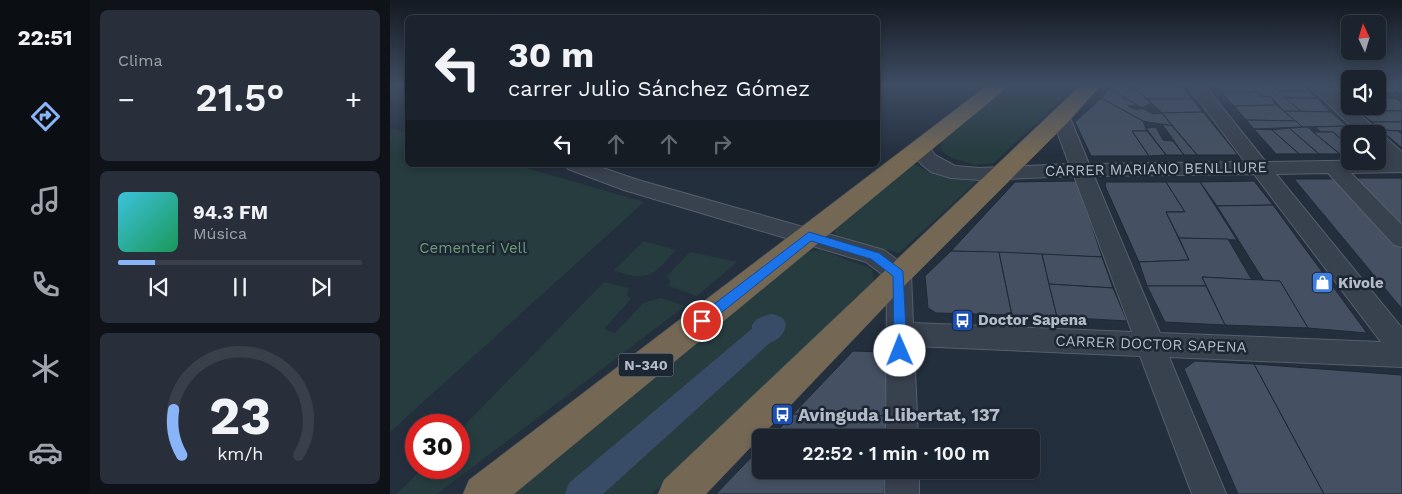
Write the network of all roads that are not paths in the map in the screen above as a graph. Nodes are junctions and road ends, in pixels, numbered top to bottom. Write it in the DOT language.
graph roads {
  1 [pos="972,108"];
  2 [pos="1071,108"];
  3 [pos="1212,108"];
  4 [pos="1341,108"];
  5 [pos="1061,118"];
  6 [pos="1360,125"];
  7 [pos="920,148"];
  8 [pos="1386,149"];
  9 [pos="1402,165"];
  10 [pos="581,167"];
  11 [pos="1334,167"];
  12 [pos="1260,168"];
  13 [pos="1082,170"];
  14 [pos="1005,172"];
  15 [pos="809,236"];
  16 [pos="1402,239"];
  17 [pos="899,274"];
  18 [pos="900,334"];
  19 [pos="1150,344"];
  20 [pos="1402,349"];
  21 [pos="1402,355"];
  22 [pos="902,429"];
  23 [pos="902,479"];
  24 [pos="483,494"];
  25 [pos="678,494"];
  26 [pos="902,494"];
  27 [pos="1209,494"];
  1 -- 7 [label="highway, N-340"];
  2 -- 5 [label="highway"];
  3 -- 12 [label="street"];
  4 -- 6 [label="street"];
  5 -- 13 [label="street"];
  5 -- 14 [label="highway"];
  7 -- 14 [label="street, CARRER MARIANO BENLLIURE"];
  7 -- 15 [label="highway, N-340"];
  8 -- 9 [label="street"];
  9 -- 11 [label="street, CARRER MARIANO BENLLIURE"];
  10 -- 15 [label="street"];
  11 -- 12 [label="street, CARRER MARIANO BENLLIURE"];
  11 -- 16 [label="street"];
  12 -- 13 [label="street, CARRER MARIANO BENLLIURE"];
  12 -- 20 [label="street"];
  13 -- 14 [label="street, CARRER MARIANO BENLLIURE"];
  13 -- 19 [label="street"];
  14 -- 17 [label="highway"];
  15 -- 17 [label="street"];
  15 -- 24 [label="highway, N-340"];
  17 -- 18 [label="street"];
  17 -- 25 [label="highway"];
  18 -- 19 [label="street, CARRER DOCTOR SAPENA"];
  18 -- 22 [label="street"];
  19 -- 21 [label="street, CARRER DOCTOR SAPENA"];
  19 -- 27 [label="street"];
  23 -- 26 [label="street"];
}
